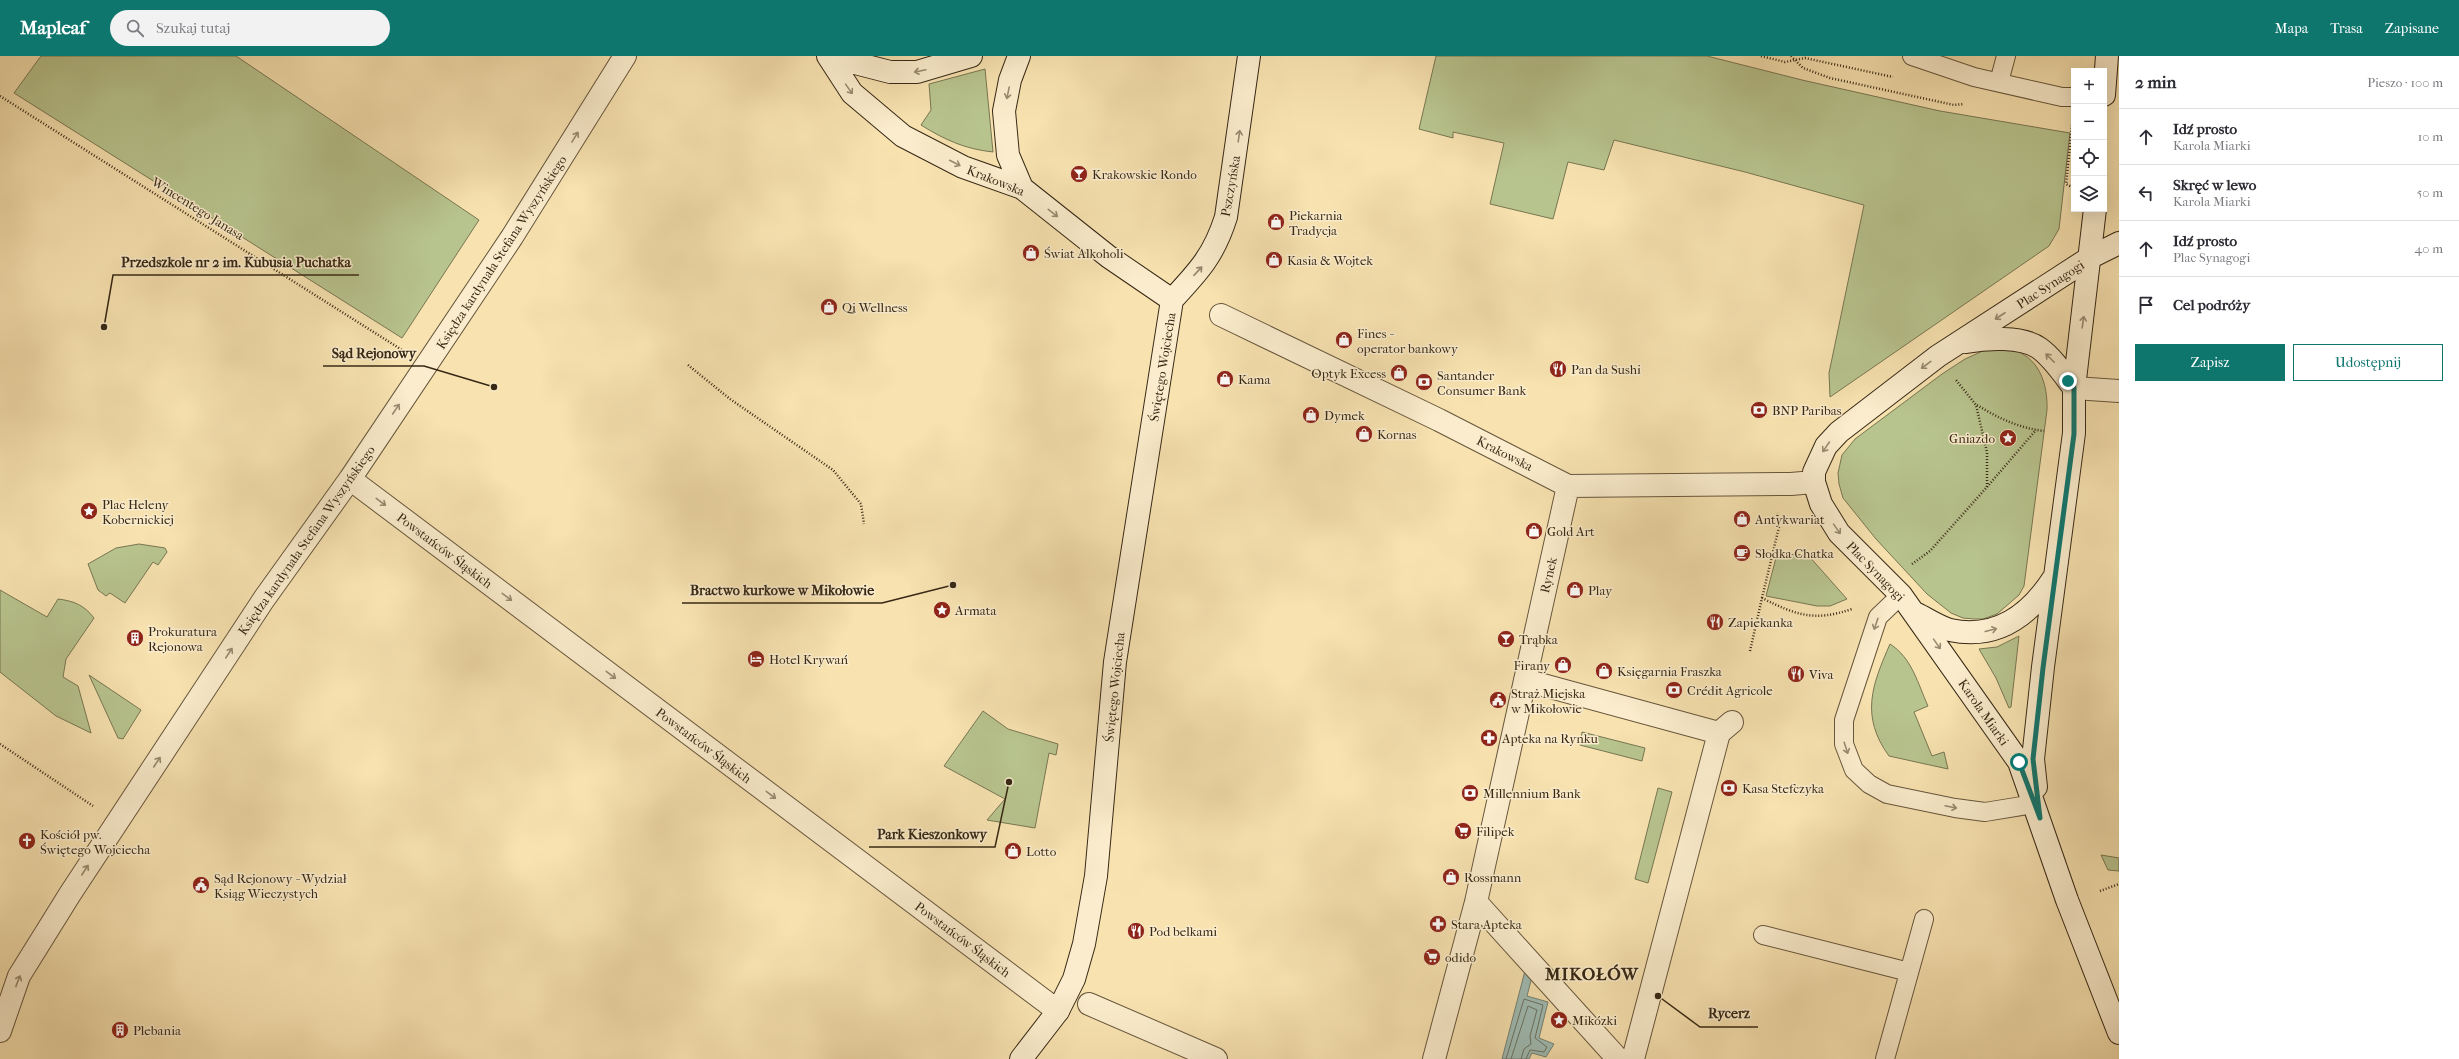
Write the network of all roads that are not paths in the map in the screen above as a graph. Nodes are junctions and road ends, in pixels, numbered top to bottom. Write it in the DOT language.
graph roads {
  1 [pos="625,56"];
  2 [pos="828,56"];
  3 [pos="970,56"];
  4 [pos="1019,56"];
  5 [pos="1249,56"];
  6 [pos="1912,56"];
  7 [pos="2006,56"];
  8 [pos="2108,56"];
  9 [pos="2107,68"];
  10 [pos="1999,82"];
  11 [pos="2071,97"];
  12 [pos="1022,188"];
  13 [pos="2095,212"];
  14 [pos="2119,243"];
  15 [pos="2091,257"];
  16 [pos="1172,300"];
  17 [pos="1221,315"];
  18 [pos="1959,344"];
  19 [pos="2074,388"];
  20 [pos="2119,391"];
  21 [pos="350,478"];
  22 [pos="1814,482"];
  23 [pos="1568,486"];
  24 [pos="2055,576"];
  25 [pos="1901,595"];
  26 [pos="1914,613"];
  27 [pos="1527,672"];
  28 [pos="2037,811"];
  29 [pos="1476,902"];
  30 [pos="1924,919"];
  31 [pos="1763,935"];
  32 [pos="1909,972"];
  33 [pos="1088,1004"];
  34 [pos="1058,1011"];
  35 [pos="0,1031"];
  36 [pos="2119,1033"];
  37 [pos="1022,1059"];
  38 [pos="1216,1059"];
  39 [pos="1434,1059"];
  40 [pos="1618,1059"];
  41 [pos="1633,1059"];
  42 [pos="1885,1059"];
  21 -- 1 [label="street, Księdza kardynała Stefana Wyszyńskiego, one-way"];
  3 -- 2 [label="street, one-way"];
  2 -- 12 [label="street, Krakowska, one-way"];
  4 -- 12 [label="street, one-way"];
  16 -- 5 [label="street, Pszczyńska, one-way"];
  6 -- 10 [label="lane"];
  7 -- 10 [label="lane"];
  8 -- 9 [label="street"];
  10 -- 11 [label="lane"];
  12 -- 16 [label="street, Krakowska, one-way"];
  13 -- 15 [label="street"];
  14 -- 15 [label="street"];
  15 -- 18 [label="street, Plac Synagogi, one-way"];
  19 -- 15 [label="street, Plac Synagogi, one-way"];
  16 -- 34 [label="street, Świętego Wojciecha"];
  17 -- 23 [label="street, Krakowska"];
  19 -- 18 [label="street, Plac Synagogi, one-way"];
  18 -- 22 [label="street, Plac Synagogi, one-way"];
  19 -- 20 [label="street"];
  19 -- 24 [label="street, Plac Synagogi"];
  21 -- 34 [label="street, Powstańców Śląskich, one-way"];
  35 -- 21 [label="street, Księdza kardynała Stefana Wyszyńskiego, one-way"];
  22 -- 23 [label="street, Krakowska"];
  22 -- 25 [label="street, Plac Synagogi, one-way"];
  23 -- 27 [label="street, Rynek"];
  26 -- 24 [label="street, Plac Synagogi, one-way"];
  24 -- 28 [label="street, Karola Miarki"];
  25 -- 26 [label="street, Plac Synagogi"];
  25 -- 28 [label="lane, one-way"];
  26 -- 28 [label="street, Karola Miarki, one-way"];
  27 -- 29 [label="street, Rynek"];
  27 -- 41 [label="street"];
  28 -- 36 [label="street, Karola Miarki"];
  29 -- 39 [label="street, Rynek"];
  29 -- 40 [label="street"];
  30 -- 32 [label="lane"];
  31 -- 32 [label="lane"];
  32 -- 42 [label="lane"];
  33 -- 38 [label="street"];
  34 -- 37 [label="street, Świętego Wojciecha"];
}
